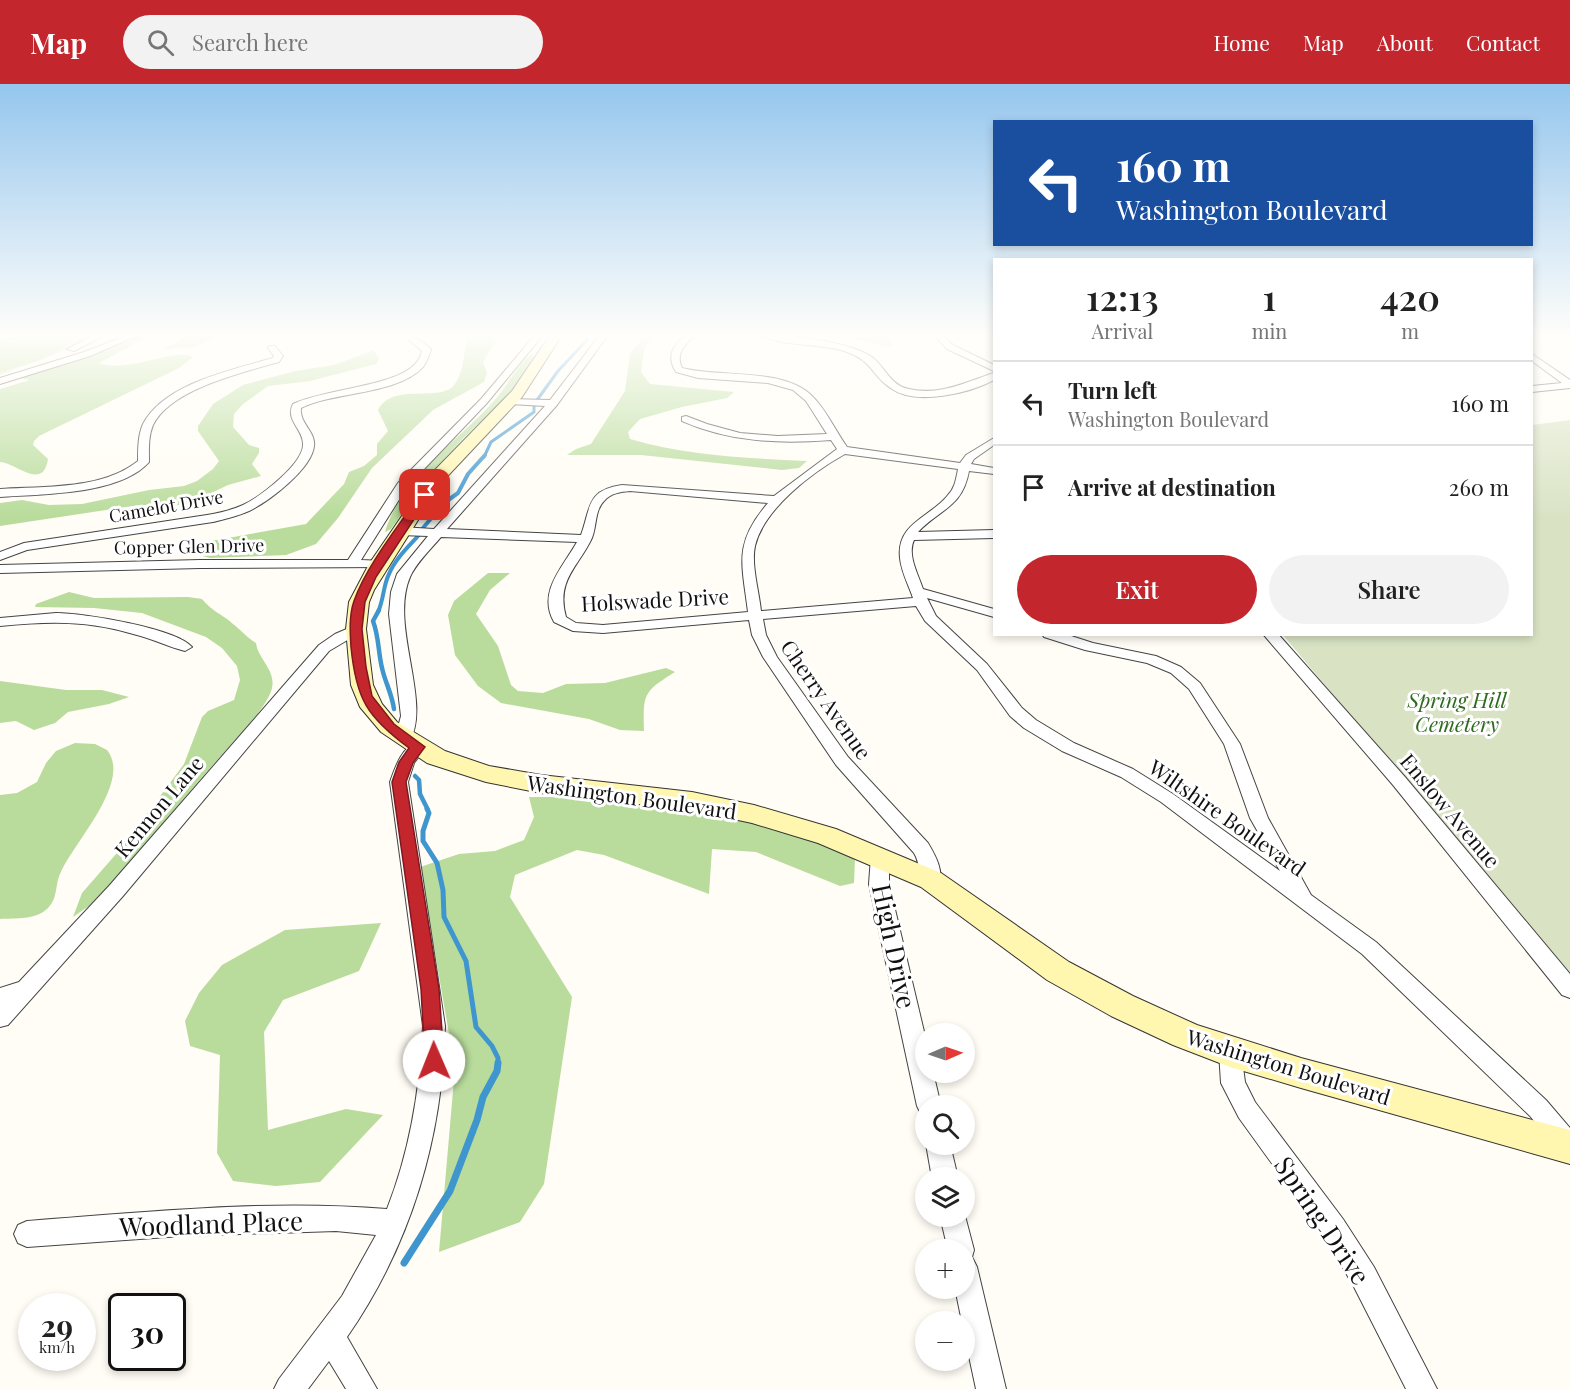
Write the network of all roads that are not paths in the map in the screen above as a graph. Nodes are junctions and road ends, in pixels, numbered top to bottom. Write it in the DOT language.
graph roads {
  1 [pos="180,396"];
  2 [pos="321,396"];
  3 [pos="488,396"];
  4 [pos="514,396"];
  5 [pos="559,396"];
  6 [pos="807,396"];
  7 [pos="510,401"];
  8 [pos="553,404"];
  9 [pos="686,419"];
  10 [pos="835,436"];
  11 [pos="993,442"];
  12 [pos="843,450"];
  13 [pos="964,466"];
  14 [pos="993,471"];
  15 [pos="0,493"];
  16 [pos="777,500"];
  17 [pos="400,531"];
  18 [pos="438,532"];
  19 [pos="993,534"];
  20 [pos="910,536"];
  21 [pos="586,539"];
  22 [pos="0,556"];
  23 [pos="352,564"];
  24 [pos="379,564"];
  25 [pos="0,569"];
  26 [pos="948,599"];
  27 [pos="921,601"];
  28 [pos="993,613"];
  29 [pos="755,616"];
  30 [pos="0,622"];
  31 [pos="356,629"];
  32 [pos="1054,636"];
  33 [pos="1272,636"];
  34 [pos="185,647"];
  35 [pos="410,743"];
  36 [pos="880,857"];
  37 [pos="931,880"];
  38 [pos="1306,900"];
  39 [pos="24,990"];
  40 [pos="1570,990"];
  41 [pos="0,997"];
  42 [pos="0,1018"];
  43 [pos="1230,1052"];
  44 [pos="927,1095"];
  45 [pos="1570,1147"];
  46 [pos="394,1223"];
  47 [pos="27,1234"];
  48 [pos="971,1299"];
  49 [pos="331,1337"];
  50 [pos="289,1389"];
  51 [pos="362,1389"];
  52 [pos="991,1389"];
  53 [pos="1422,1389"];
  1 -- 15 [label="street, Camelot Drive"];
  2 -- 22 [label="street, Camelot Drive"];
  3 -- 23 [label="street"];
  4 -- 7 [label="street, Washington Boulevard"];
  5 -- 8 [label="street"];
  6 -- 10 [label="street"];
  7 -- 8 [label="street"];
  7 -- 17 [label="street, Washington Boulevard"];
  8 -- 18 [label="street"];
  9 -- 10 [label="street"];
  10 -- 12 [label="street"];
  11 -- 13 [label="street"];
  12 -- 13 [label="street"];
  12 -- 16 [label="street, Cherry Avenue"];
  13 -- 14 [label="street"];
  13 -- 20 [label="street"];
  16 -- 21 [label="street"];
  16 -- 29 [label="street, Cherry Avenue"];
  17 -- 18 [label="street"];
  17 -- 24 [label="street, Washington Boulevard"];
  18 -- 21 [label="street"];
  18 -- 35 [label="street"];
  19 -- 20 [label="street"];
  20 -- 27 [label="street, Wiltshire Boulevard"];
  21 -- 29 [label="street, Holswade Drive"];
  23 -- 24 [label="street, Copper Glen Drive"];
  23 -- 25 [label="street, Copper Glen Drive"];
  24 -- 31 [label="street, Washington Boulevard"];
  26 -- 27 [label="street, Holswade Drive"];
  26 -- 27 [label="street, Holswade Drive"];
  26 -- 28 [label="street, Holswade Drive"];
  27 -- 29 [label="street, Holswade Drive"];
  27 -- 38 [label="street, Wiltshire Boulevard"];
  29 -- 37 [label="street, Cherry Avenue"];
  30 -- 34 [label="street"];
  31 -- 35 [label="street, Washington Boulevard"];
  31 -- 39 [label="street, Kennon Lane"];
  32 -- 38 [label="street"];
  33 -- 40 [label="street, Enslow Avenue"];
  35 -- 36 [label="street, Washington Boulevard"];
  35 -- 46 [label="street"];
  36 -- 37 [label="street, Washington Boulevard"];
  36 -- 44 [label="street, High Drive"];
  37 -- 43 [label="street, Washington Boulevard"];
  38 -- 45 [label="street, Wiltshire Boulevard"];
  39 -- 41 [label="street"];
  39 -- 42 [label="street, Kennon Lane"];
  43 -- 45 [label="street, Washington Boulevard"];
  43 -- 53 [label="street, Spring Drive"];
  46 -- 47 [label="street, Woodland Place"];
  46 -- 49 [label="street"];
  48 -- 52 [label="street"];
  49 -- 50 [label="street"];
  49 -- 51 [label="street"];
}
